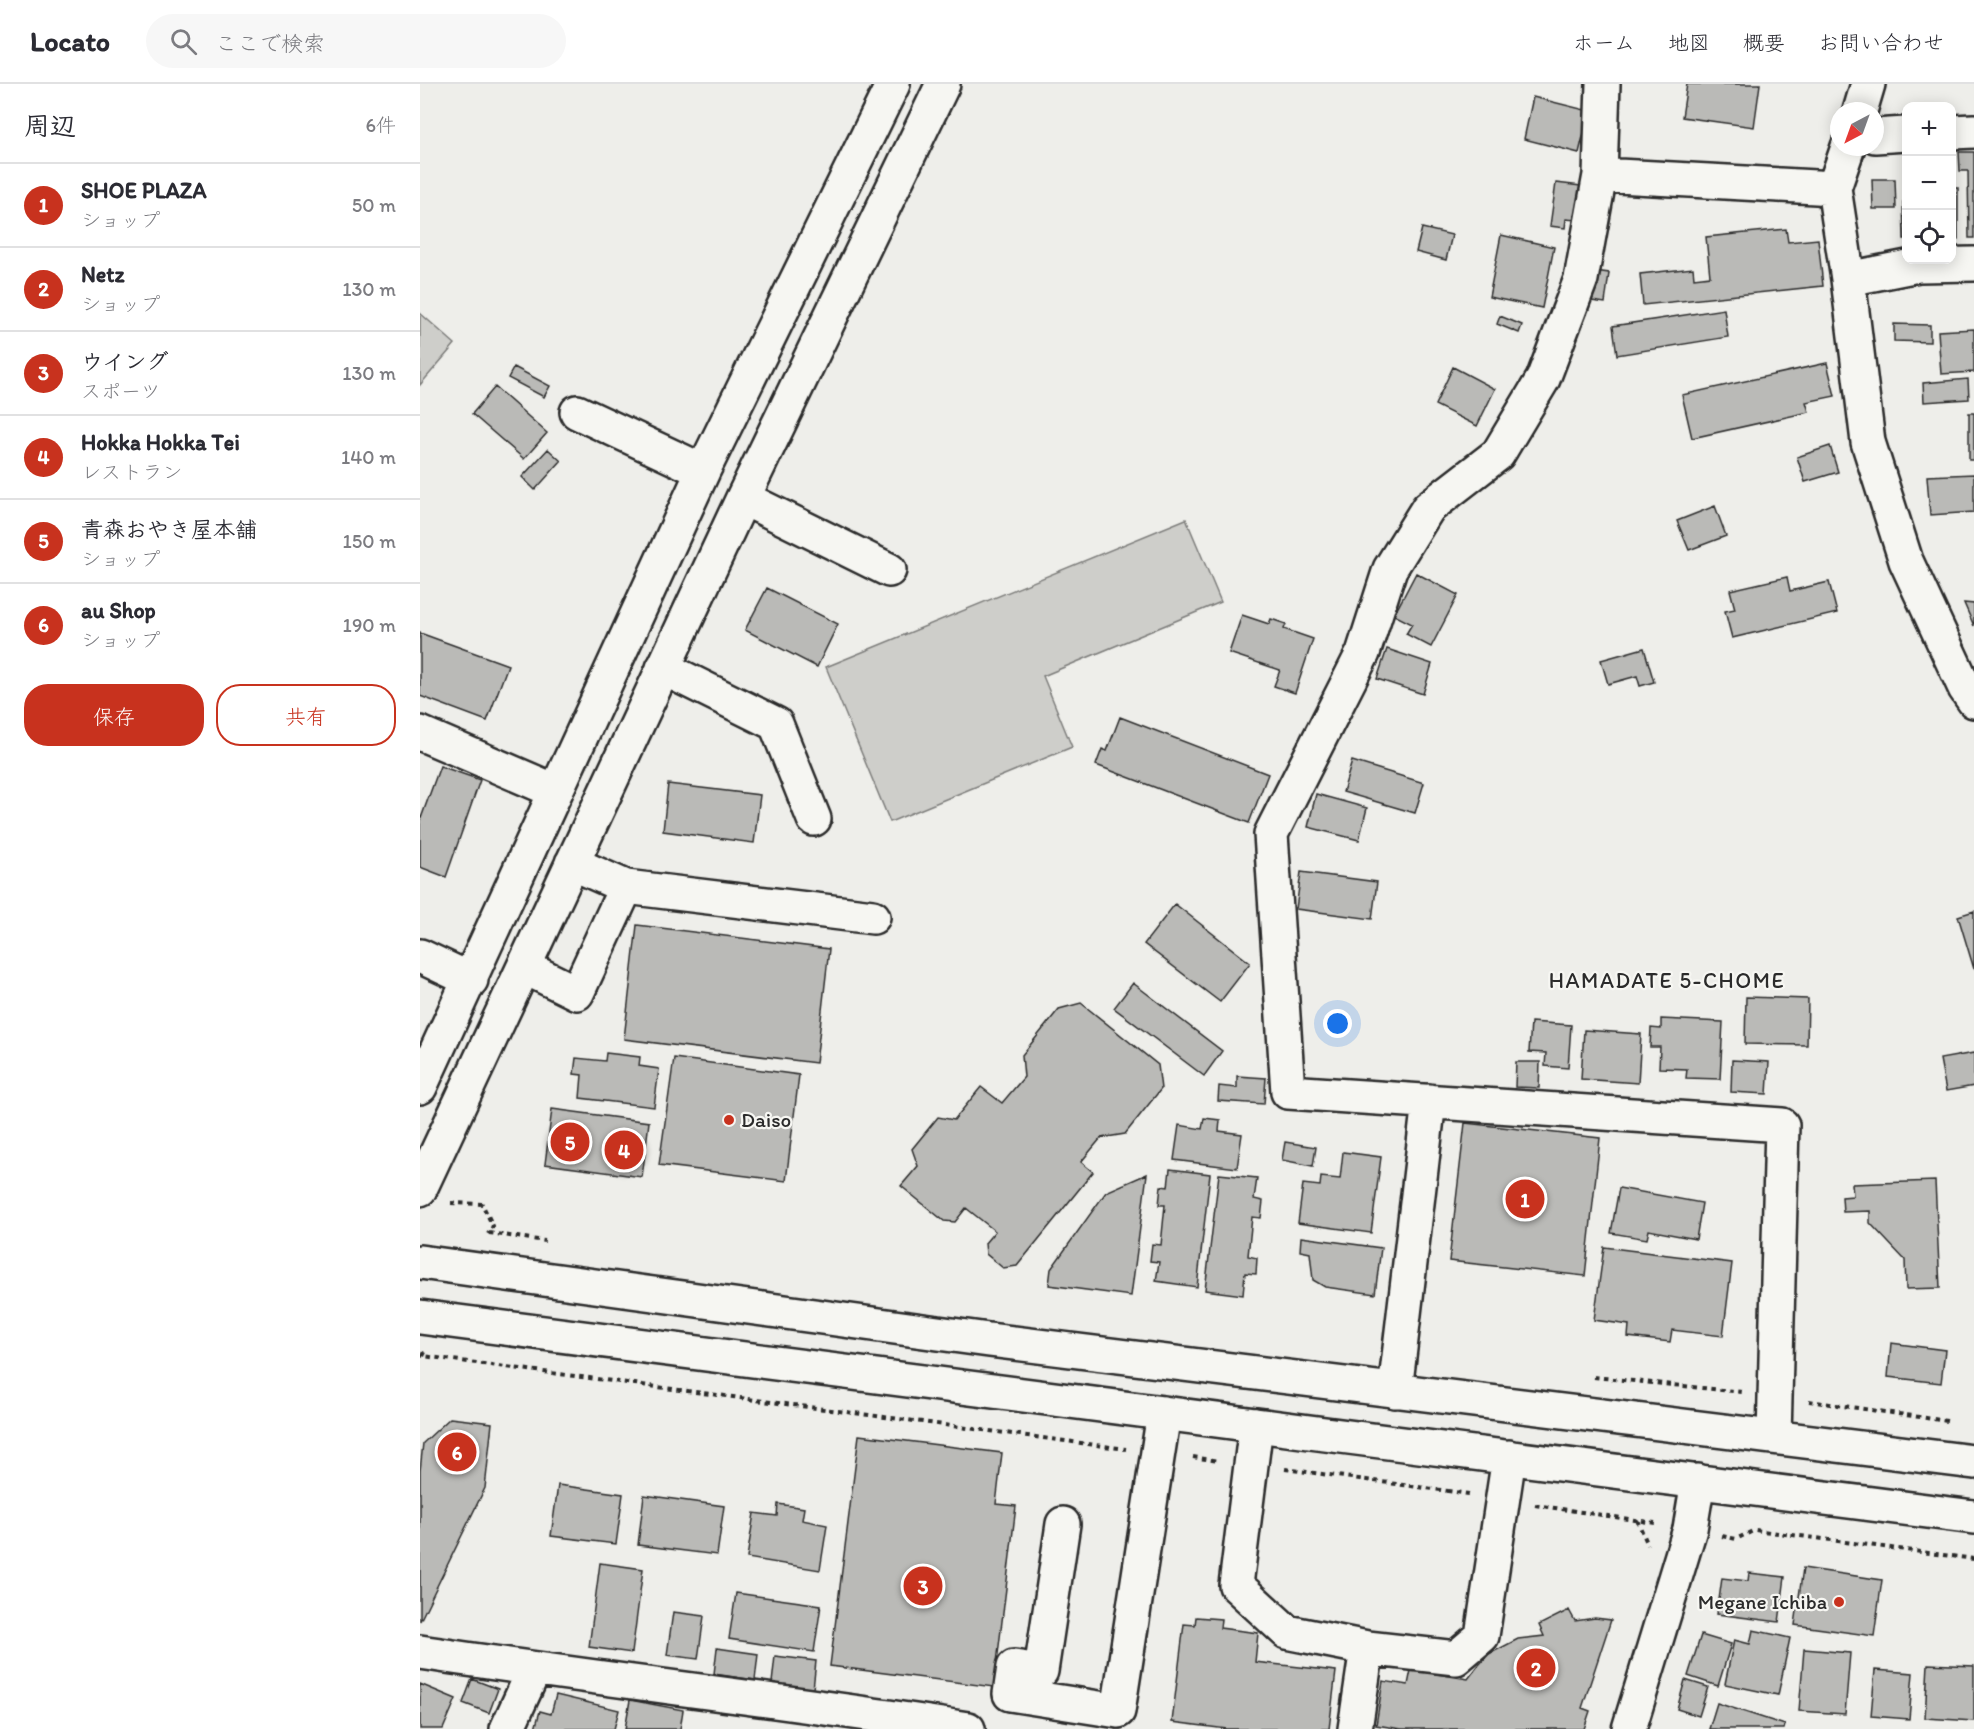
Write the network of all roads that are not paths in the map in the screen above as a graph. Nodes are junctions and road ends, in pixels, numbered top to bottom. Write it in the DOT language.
graph roads {
  1 [pos="893,84"];
  2 [pos="943,84"];
  3 [pos="1603,84"];
  4 [pos="1868,84"];
  5 [pos="1863,102"];
  6 [pos="1974,131"];
  7 [pos="1956,132"];
  8 [pos="1902,134"];
  9 [pos="1884,135"];
  10 [pos="1845,156"];
  11 [pos="1600,175"];
  12 [pos="1834,188"];
  13 [pos="1974,264"];
  14 [pos="1848,279"];
  15 [pos="577,412"];
  16 [pos="703,471"];
  17 [pos="742,498"];
  18 [pos="890,570"];
  19 [pos="663,668"];
  20 [pos="1971,691"];
  21 [pos="420,734"];
  22 [pos="555,791"];
  23 [pos="814,819"];
  24 [pos="572,863"];
  25 [pos="626,887"];
  26 [pos="873,917"];
  27 [pos="420,956"];
  28 [pos="524,967"];
  29 [pos="471,980"];
  30 [pos="420,1087"];
  31 [pos="1429,1101"];
  32 [pos="430,1196"];
  33 [pos="420,1262"];
  34 [pos="420,1317"];
  35 [pos="1395,1391"];
  36 [pos="1164,1413"];
  37 [pos="1256,1425"];
  38 [pos="1774,1437"];
  39 [pos="1509,1456"];
  40 [pos="1974,1462"];
  41 [pos="1698,1481"];
  42 [pos="1974,1517"];
  43 [pos="1063,1524"];
  44 [pos="1367,1648"];
  45 [pos="420,1652"];
  46 [pos="534,1670"];
  47 [pos="828,1718"];
  48 [pos="507,1729"];
  49 [pos="968,1729"];
  50 [pos="1355,1729"];
  51 [pos="1629,1729"];
  1 -- 16 [label="street"];
  2 -- 17 [label="street"];
  3 -- 11 [label="street"];
  4 -- 5 [label="street"];
  6 -- 7 [label="street"];
  8 -- 9 [label="street"];
  10 -- 12 [label="street"];
  11 -- 12 [label="street"];
  11 -- 31 [label="street"];
  12 -- 14 [label="street"];
  13 -- 14 [label="street"];
  14 -- 20 [label="street"];
  15 -- 16 [label="street"];
  16 -- 22 [label="street"];
  17 -- 18 [label="street"];
  17 -- 19 [label="street"];
  19 -- 23 [label="street"];
  19 -- 24 [label="street"];
  21 -- 22 [label="street"];
  22 -- 29 [label="street"];
  24 -- 25 [label="street"];
  24 -- 28 [label="street"];
  25 -- 26 [label="street"];
  25 -- 28 [label="street"];
  27 -- 29 [label="street"];
  28 -- 32 [label="street"];
  29 -- 30 [label="street"];
  31 -- 35 [label="street"];
  31 -- 38 [label="street"];
  33 -- 35 [label="street"];
  34 -- 36 [label="street"];
  35 -- 38 [label="street"];
  36 -- 37 [label="street"];
  36 -- 43 [label="street"];
  37 -- 39 [label="street"];
  37 -- 44 [label="street"];
  38 -- 40 [label="street"];
  39 -- 41 [label="street"];
  39 -- 44 [label="street"];
  41 -- 42 [label="street"];
  41 -- 51 [label="street"];
  44 -- 50 [label="street"];
  45 -- 46 [label="street"];
  46 -- 47 [label="street"];
  46 -- 48 [label="street"];
  47 -- 49 [label="street"];
}
